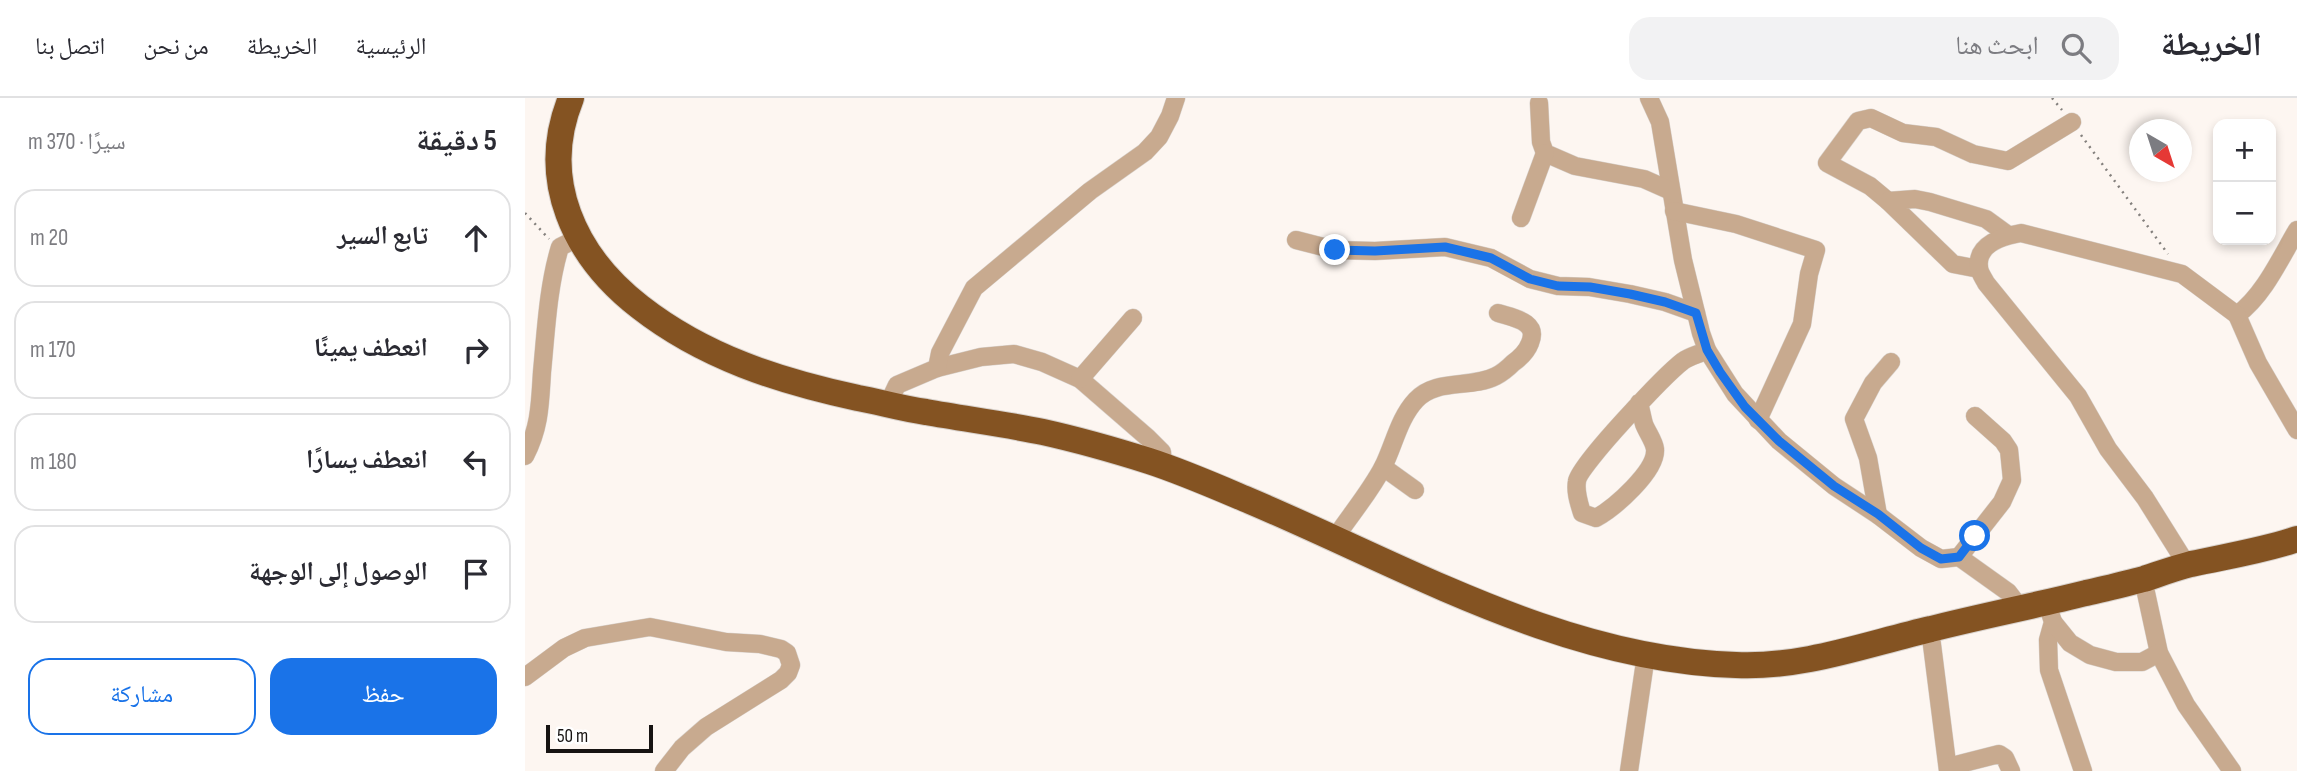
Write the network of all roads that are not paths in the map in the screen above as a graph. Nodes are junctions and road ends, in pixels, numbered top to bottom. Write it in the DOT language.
graph roads {
  1 [pos="571,98"];
  2 [pos="1176,98"];
  3 [pos="1649,98"];
  4 [pos="1539,103"];
  5 [pos="2072,122"];
  6 [pos="1545,153"];
  7 [pos="1671,191"];
  8 [pos="1888,201"];
  9 [pos="1674,211"];
  10 [pos="1521,218"];
  11 [pos="2297,230"];
  12 [pos="2008,235"];
  13 [pos="1296,240"];
  14 [pos="569,243"];
  15 [pos="1979,269"];
  16 [pos="1497,313"];
  17 [pos="1696,313"];
  18 [pos="2237,315"];
  19 [pos="1133,318"];
  20 [pos="1707,350"];
  21 [pos="1891,362"];
  22 [pos="937,368"];
  23 [pos="1080,379"];
  24 [pos="540,401"];
  25 [pos="1639,403"];
  26 [pos="888,404"];
  27 [pos="525,416"];
  28 [pos="1975,416"];
  29 [pos="1758,420"];
  30 [pos="2297,430"];
  31 [pos="525,456"];
  32 [pos="1163,466"];
  33 [pos="1383,467"];
  34 [pos="1415,490"];
  35 [pos="1878,514"];
  36 [pos="1335,538"];
  37 [pos="2297,539"];
  38 [pos="1959,557"];
  39 [pos="2186,565"];
  40 [pos="2143,579"];
  41 [pos="2021,609"];
  42 [pos="2050,612"];
  43 [pos="1930,629"];
  44 [pos="2159,653"];
  45 [pos="1646,655"];
  46 [pos="525,677"];
  47 [pos="1948,769"];
  48 [pos="664,771"];
  49 [pos="1629,771"];
  50 [pos="2011,771"];
  51 [pos="2083,771"];
  52 [pos="2232,771"];
  1 -- 14 [label="highway"];
  2 -- 22 [label="street"];
  3 -- 7 [label="street"];
  4 -- 6 [label="street"];
  5 -- 8 [label="street"];
  6 -- 7 [label="street"];
  6 -- 10 [label="street"];
  7 -- 9 [label="street"];
  8 -- 12 [label="street"];
  8 -- 15 [label="street"];
  9 -- 17 [label="street"];
  9 -- 29 [label="street"];
  11 -- 18 [label="street"];
  12 -- 15 [label="street"];
  12 -- 18 [label="street"];
  13 -- 17 [label="street"];
  14 -- 24 [label="street"];
  14 -- 26 [label="highway"];
  15 -- 39 [label="street"];
  16 -- 33 [label="street"];
  17 -- 20 [label="street"];
  18 -- 30 [label="street"];
  19 -- 23 [label="street"];
  20 -- 25 [label="street"];
  20 -- 29 [label="street"];
  21 -- 35 [label="street"];
  22 -- 23 [label="street"];
  22 -- 26 [label="street"];
  23 -- 32 [label="street"];
  24 -- 27 [label="street"];
  24 -- 31 [label="street"];
  25 -- 25 [label="street"];
  26 -- 32 [label="highway"];
  28 -- 38 [label="street"];
  29 -- 35 [label="street"];
  32 -- 36 [label="highway"];
  33 -- 34 [label="street"];
  33 -- 36 [label="street"];
  35 -- 38 [label="street"];
  36 -- 45 [label="highway"];
  37 -- 39 [label="highway"];
  38 -- 41 [label="street"];
  39 -- 40 [label="highway"];
  40 -- 42 [label="highway"];
  40 -- 44 [label="street"];
  41 -- 42 [label="highway"];
  41 -- 43 [label="highway"];
  42 -- 44 [label="street"];
  42 -- 51 [label="street"];
  43 -- 45 [label="highway"];
  43 -- 47 [label="street"];
  44 -- 52 [label="street"];
  45 -- 49 [label="street"];
  46 -- 48 [label="street"];
  47 -- 50 [label="street"];
}
